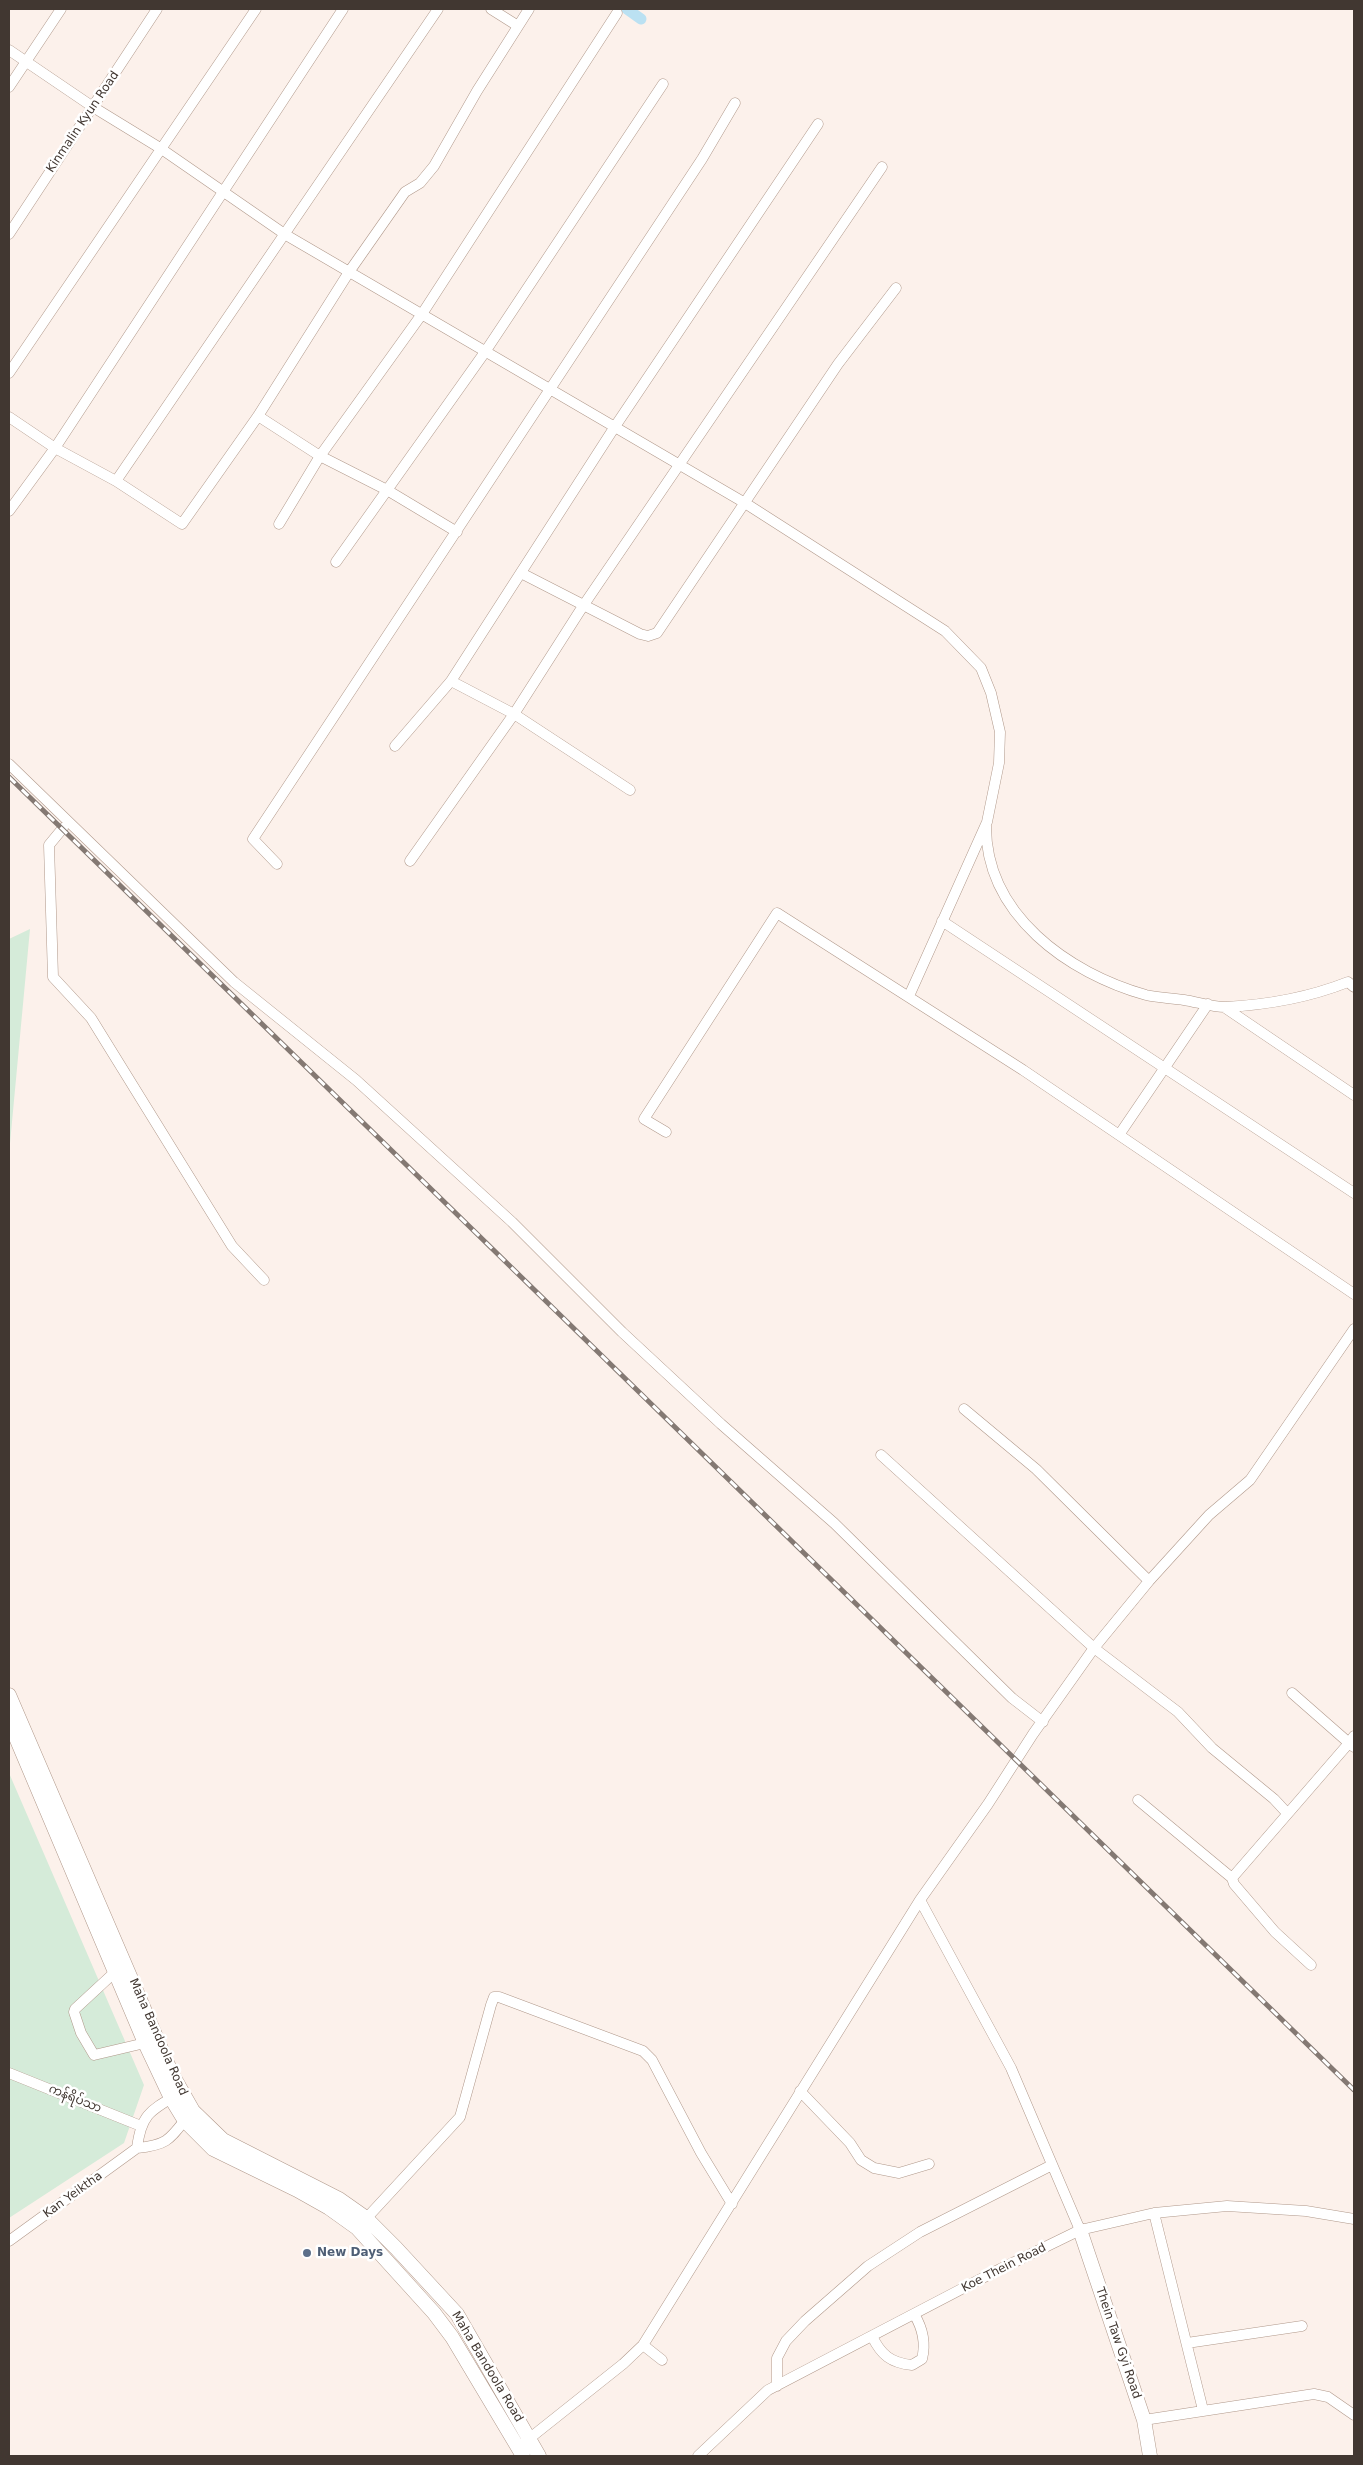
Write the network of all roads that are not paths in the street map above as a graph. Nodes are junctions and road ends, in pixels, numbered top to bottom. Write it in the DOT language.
graph roads {
  1 [pos="61,9"];
  2 [pos="157,9"];
  3 [pos="256,9"];
  4 [pos="343,9"];
  5 [pos="438,9"];
  6 [pos="491,9"];
  7 [pos="529,9"];
  8 [pos="616,13"];
  9 [pos="518,26"];
  10 [pos="9,50"];
  11 [pos="26,61"];
  12 [pos="663,84"];
  13 [pos="9,87"];
  14 [pos="735,103"];
  15 [pos="93,107"];
  16 [pos="818,124"];
  17 [pos="160,148"];
  18 [pos="882,168"];
  19 [pos="222,192"];
  20 [pos="9,234"];
  21 [pos="286,235"];
  22 [pos="349,272"];
  23 [pos="896,288"];
  24 [pos="422,314"];
  25 [pos="485,352"];
  26 [pos="9,373"];
  27 [pos="548,389"];
  28 [pos="9,416"];
  29 [pos="258,416"];
  30 [pos="614,428"];
  31 [pos="55,448"];
  32 [pos="320,456"];
  33 [pos="678,465"];
  34 [pos="116,482"];
  35 [pos="387,490"];
  36 [pos="745,503"];
  37 [pos="9,511"];
  38 [pos="279,524"];
  39 [pos="457,532"];
  40 [pos="336,562"];
  41 [pos="520,573"];
  42 [pos="583,606"];
  43 [pos="451,681"];
  44 [pos="514,714"];
  45 [pos="395,746"];
  46 [pos="9,764"];
  47 [pos="630,790"];
  48 [pos="986,822"];
  49 [pos="63,828"];
  50 [pos="410,861"];
  51 [pos="277,864"];
  52 [pos="942,921"];
  53 [pos="1354,987"];
  54 [pos="909,996"];
  55 [pos="1208,1004"];
  56 [pos="1224,1007"];
  57 [pos="1164,1068"];
  58 [pos="1354,1094"];
  59 [pos="666,1132"];
  60 [pos="1119,1135"];
  61 [pos="1354,1193"];
  62 [pos="264,1280"];
  63 [pos="1354,1294"];
  64 [pos="1354,1329"];
  65 [pos="964,1409"];
  66 [pos="881,1455"];
  67 [pos="1149,1581"];
  68 [pos="1094,1648"];
  69 [pos="1292,1693"];
  70 [pos="9,1694"];
  71 [pos="9,1721"];
  72 [pos="1043,1722"];
  73 [pos="1353,1742"];
  74 [pos="1138,1800"];
  75 [pos="1287,1813"];
  76 [pos="1232,1878"];
  77 [pos="920,1900"];
  78 [pos="1311,1965"];
  79 [pos="115,1972"];
  80 [pos="145,2043"];
  81 [pos="9,2073"];
  82 [pos="800,2090"];
  83 [pos="176,2095"];
  84 [pos="189,2116"];
  85 [pos="141,2126"];
  86 [pos="137,2148"];
  87 [pos="929,2164"];
  88 [pos="1052,2165"];
  89 [pos="732,2204"];
  90 [pos="1154,2214"];
  91 [pos="1354,2219"];
  92 [pos="361,2223"];
  93 [pos="1080,2230"];
  94 [pos="9,2241"];
  95 [pos="914,2314"];
  96 [pos="1302,2326"];
  97 [pos="872,2336"];
  98 [pos="1187,2343"];
  99 [pos="643,2344"];
  100 [pos="662,2360"];
  101 [pos="776,2386"];
  102 [pos="1203,2410"];
  103 [pos="1354,2415"];
  104 [pos="1144,2420"];
  105 [pos="524,2448"];
  106 [pos="539,2456"];
  107 [pos="698,2456"];
  108 [pos="1150,2456"];
  1 -- 11 [label="street"];
  2 -- 15 [label="street, Kinmalin Kyun Road"];
  3 -- 17 [label="street"];
  4 -- 19 [label="street"];
  5 -- 21 [label="street"];
  6 -- 9 [label="street"];
  7 -- 9 [label="street"];
  8 -- 24 [label="street"];
  9 -- 22 [label="street"];
  10 -- 11 [label="street"];
  11 -- 13 [label="street"];
  11 -- 15 [label="street"];
  12 -- 25 [label="street"];
  14 -- 27 [label="street"];
  15 -- 17 [label="street"];
  15 -- 20 [label="street, Kinmalin Kyun Road"];
  16 -- 30 [label="street"];
  17 -- 19 [label="street"];
  17 -- 26 [label="street"];
  18 -- 33 [label="street"];
  19 -- 21 [label="street"];
  19 -- 31 [label="street"];
  21 -- 22 [label="street"];
  21 -- 34 [label="street"];
  22 -- 24 [label="street"];
  22 -- 29 [label="street"];
  23 -- 36 [label="street"];
  24 -- 25 [label="street"];
  24 -- 32 [label="street"];
  25 -- 27 [label="street"];
  25 -- 35 [label="street"];
  27 -- 30 [label="street"];
  27 -- 39 [label="street"];
  28 -- 31 [label="street"];
  29 -- 32 [label="street"];
  29 -- 34 [label="street"];
  30 -- 33 [label="street"];
  30 -- 41 [label="street"];
  31 -- 34 [label="street"];
  31 -- 37 [label="street"];
  32 -- 35 [label="street"];
  32 -- 38 [label="street"];
  33 -- 36 [label="street"];
  33 -- 42 [label="street"];
  35 -- 39 [label="street"];
  35 -- 40 [label="street"];
  36 -- 42 [label="street"];
  36 -- 48 [label="street"];
  39 -- 51 [label="street"];
  41 -- 42 [label="street"];
  41 -- 43 [label="street"];
  42 -- 44 [label="street"];
  43 -- 44 [label="street"];
  43 -- 45 [label="street"];
  44 -- 47 [label="street"];
  44 -- 50 [label="street"];
  46 -- 72 [label="street"];
  48 -- 52 [label="street"];
  48 -- 55 [label="street"];
  49 -- 62 [label="street"];
  52 -- 54 [label="street"];
  52 -- 57 [label="street"];
  53 -- 56 [label="street"];
  54 -- 59 [label="street"];
  54 -- 60 [label="street"];
  55 -- 56 [label="street"];
  55 -- 57 [label="street"];
  56 -- 58 [label="street"];
  57 -- 60 [label="street"];
  57 -- 61 [label="street"];
  60 -- 63 [label="street"];
  64 -- 67 [label="street"];
  65 -- 67 [label="street"];
  66 -- 68 [label="street"];
  67 -- 68 [label="street"];
  68 -- 72 [label="street"];
  68 -- 75 [label="street"];
  69 -- 73 [label="street"];
  70 -- 83 [label="main road, Maha Bandoola Road"];
  71 -- 79 [label="main road, Maha Bandoola Road"];
  72 -- 77 [label="street"];
  73 -- 75 [label="street"];
  74 -- 76 [label="street"];
  75 -- 76 [label="street"];
  76 -- 78 [label="street"];
  77 -- 82 [label="street"];
  77 -- 88 [label="street"];
  79 -- 80 [label="main road, Maha Bandoola Road"];
  79 -- 80 [label="street"];
  80 -- 83 [label="main road, Maha Bandoola Road"];
  81 -- 85 [label="street, ကန်ရိပ်သာ"];
  82 -- 87 [label="street"];
  82 -- 89 [label="street"];
  83 -- 84 [label="main road, Maha Bandoola Road"];
  83 -- 85 [label="street"];
  84 -- 86 [label="street"];
  84 -- 92 [label="main road, Maha Bandoola Road"];
  85 -- 86 [label="street"];
  86 -- 94 [label="street, Kan Yeiktha"];
  88 -- 93 [label="street"];
  88 -- 101 [label="street"];
  89 -- 92 [label="street"];
  89 -- 99 [label="street"];
  90 -- 91 [label="street, Koe Thein Road"];
  90 -- 93 [label="street, Koe Thein Road"];
  90 -- 98 [label="street"];
  92 -- 105 [label="main road, Maha Bandoola Road"];
  93 -- 95 [label="street, Koe Thein Road"];
  93 -- 104 [label="main road, Thein Taw Gyi Road"];
  95 -- 97 [label="street, Koe Thein Road"];
  95 -- 97 [label="street"];
  96 -- 98 [label="street"];
  97 -- 101 [label="street, Koe Thein Road"];
  98 -- 102 [label="street"];
  99 -- 100 [label="street"];
  99 -- 105 [label="street"];
  101 -- 107 [label="street, Koe Thein Road"];
  102 -- 103 [label="street"];
  102 -- 104 [label="street"];
  104 -- 108 [label="main road, Thein Taw Gyi Road"];
  105 -- 106 [label="main road, Maha Bandoola Road"];
}
